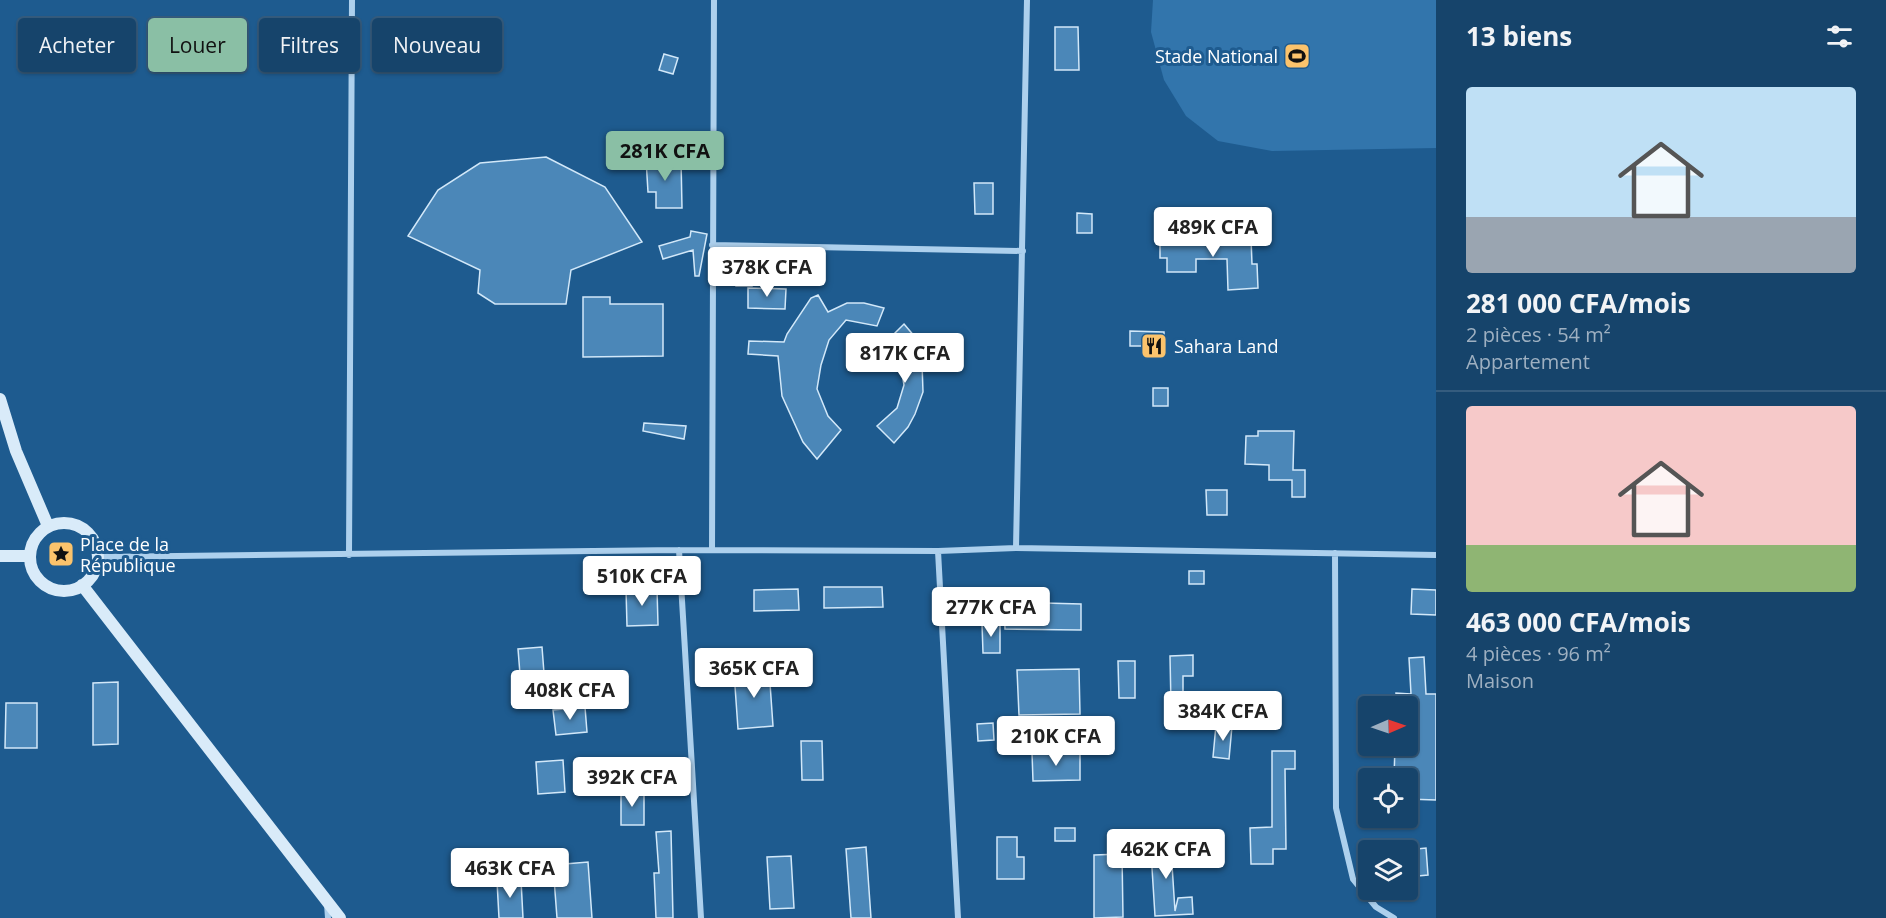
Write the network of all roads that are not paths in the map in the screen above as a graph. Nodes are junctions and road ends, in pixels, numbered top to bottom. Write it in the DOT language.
graph roads {
  1 [pos="352,0"];
  2 [pos="714,0"];
  3 [pos="1027,0"];
  4 [pos="712,245"];
  5 [pos="1023,251"];
  6 [pos="0,399"];
  7 [pos="48,526"];
  8 [pos="1016,548"];
  9 [pos="679,550"];
  10 [pos="712,550"];
  11 [pos="938,551"];
  12 [pos="1335,553"];
  13 [pos="349,555"];
  14 [pos="1436,555"];
  15 [pos="0,556"];
  16 [pos="30,556"];
  17 [pos="98,558"];
  18 [pos="82,585"];
  19 [pos="327,902"];
  20 [pos="328,918"];
  21 [pos="340,918"];
  22 [pos="701,918"];
  23 [pos="958,918"];
  24 [pos="1394,918"];
  1 -- 13 [label="street"];
  2 -- 4 [label="street"];
  3 -- 5 [label="street"];
  4 -- 5 [label="street"];
  4 -- 10 [label="street"];
  5 -- 8 [label="street"];
  6 -- 7 [label="main road"];
  7 -- 16 [label="main road"];
  7 -- 17 [label="main road"];
  8 -- 11 [label="street"];
  8 -- 12 [label="street"];
  9 -- 10 [label="street"];
  9 -- 13 [label="street"];
  9 -- 22 [label="street"];
  10 -- 11 [label="street"];
  11 -- 23 [label="street"];
  12 -- 14 [label="street"];
  12 -- 24 [label="street"];
  13 -- 17 [label="street"];
  15 -- 16 [label="main road"];
  16 -- 18 [label="main road"];
  17 -- 18 [label="main road"];
  18 -- 19 [label="main road"];
  19 -- 20 [label="street"];
  19 -- 21 [label="main road"];
}
